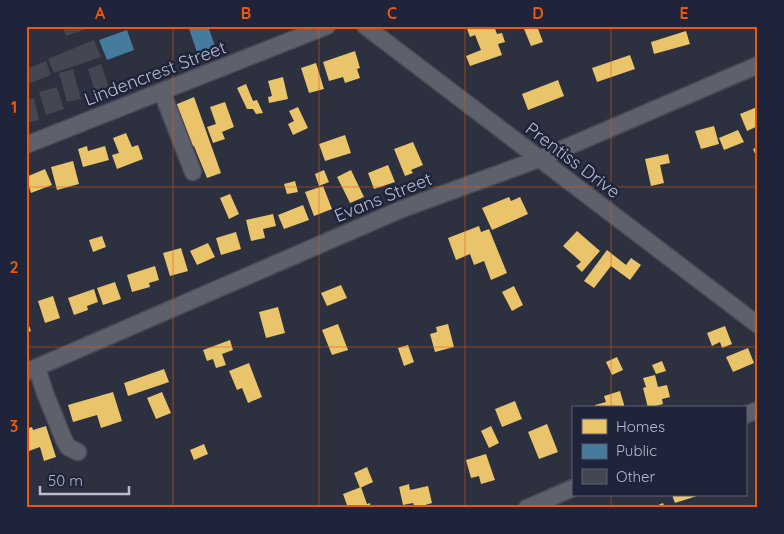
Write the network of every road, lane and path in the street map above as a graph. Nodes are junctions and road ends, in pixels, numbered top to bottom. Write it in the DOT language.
graph roads {
  1 [pos="327,26"];
  2 [pos="365,26"];
  3 [pos="758,64"];
  4 [pos="162,92"];
  5 [pos="26,145"];
  6 [pos="539,158"];
  7 [pos="192,172"];
  8 [pos="758,325"];
  9 [pos="31,370"];
  10 [pos="758,410"];
  11 [pos="746,415"];
  12 [pos="78,452"];
  13 [pos="572,488"];
  14 [pos="527,508"];
  1 -- 4 [label="street, Lindencrest Street"];
  2 -- 6 [label="street, Prentiss Drive"];
  3 -- 6 [label="street, Evans Street"];
  4 -- 5 [label="street, Lindencrest Street"];
  4 -- 7 [label="street"];
  6 -- 8 [label="street, Prentiss Drive"];
  6 -- 9 [label="street, Evans Street"];
  9 -- 12 [label="street"];
  10 -- 11 [label="street"];
  13 -- 14 [label="street"];
}
